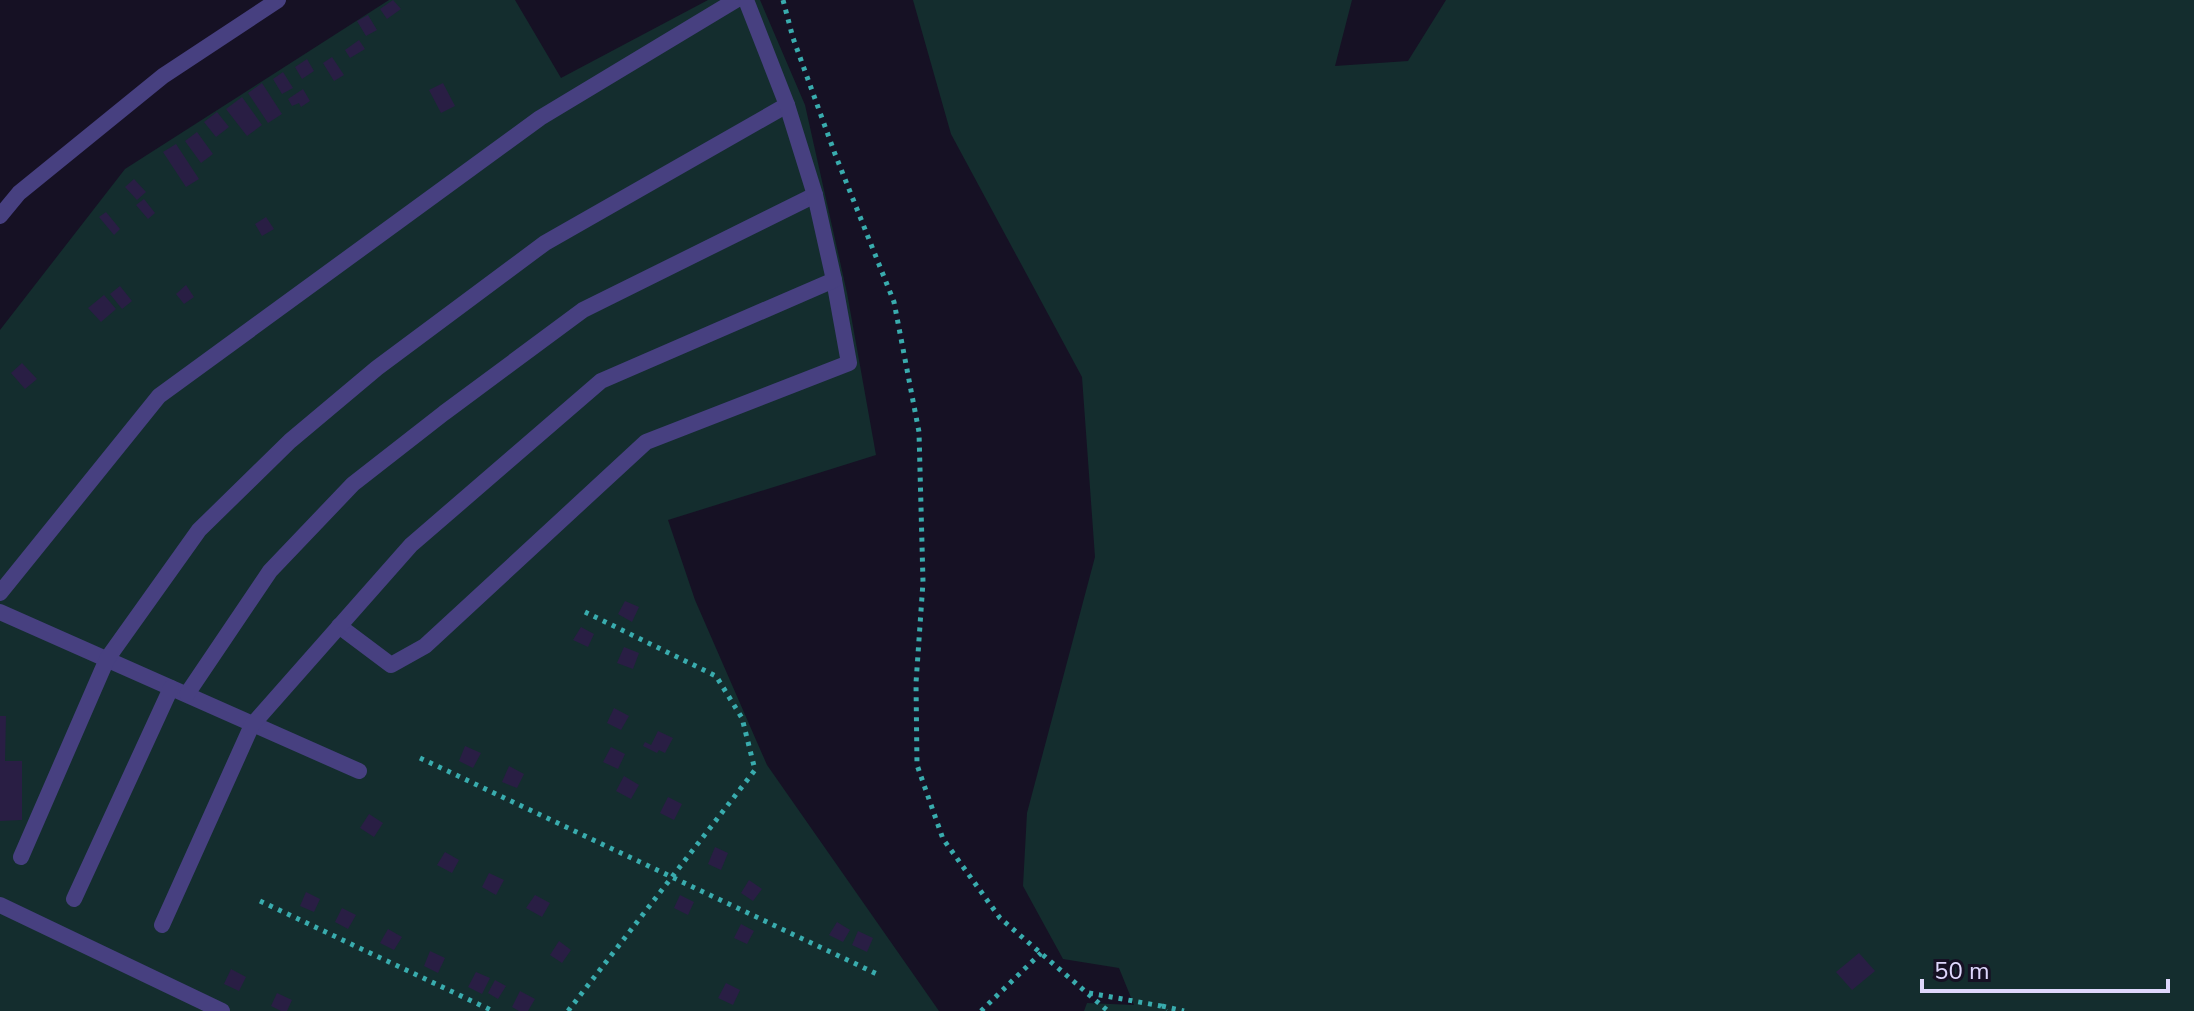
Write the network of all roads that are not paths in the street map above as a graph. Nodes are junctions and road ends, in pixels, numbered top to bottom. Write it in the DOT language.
graph roads {
  1 [pos="278,0"];
  2 [pos="736,0"];
  3 [pos="746,0"];
  4 [pos="787,105"];
  5 [pos="815,195"];
  6 [pos="0,216"];
  7 [pos="834,280"];
  8 [pos="0,593"];
  9 [pos="0,612"];
  10 [pos="339,626"];
  11 [pos="107,659"];
  12 [pos="179,691"];
  13 [pos="252,725"];
  14 [pos="359,771"];
  15 [pos="21,857"];
  16 [pos="74,899"];
  17 [pos="0,905"];
  18 [pos="162,925"];
  19 [pos="222,1011"];
  1 -- 6 [label="lane"];
  2 -- 8 [label="lane"];
  3 -- 4 [label="lane"];
  4 -- 5 [label="lane"];
  4 -- 11 [label="lane"];
  5 -- 7 [label="lane"];
  5 -- 12 [label="lane"];
  7 -- 10 [label="lane"];
  7 -- 10 [label="lane"];
  9 -- 11 [label="lane"];
  10 -- 13 [label="lane"];
  11 -- 12 [label="lane"];
  11 -- 15 [label="lane"];
  12 -- 13 [label="lane"];
  12 -- 16 [label="lane"];
  13 -- 14 [label="lane"];
  13 -- 18 [label="lane"];
  17 -- 19 [label="lane"];
}
